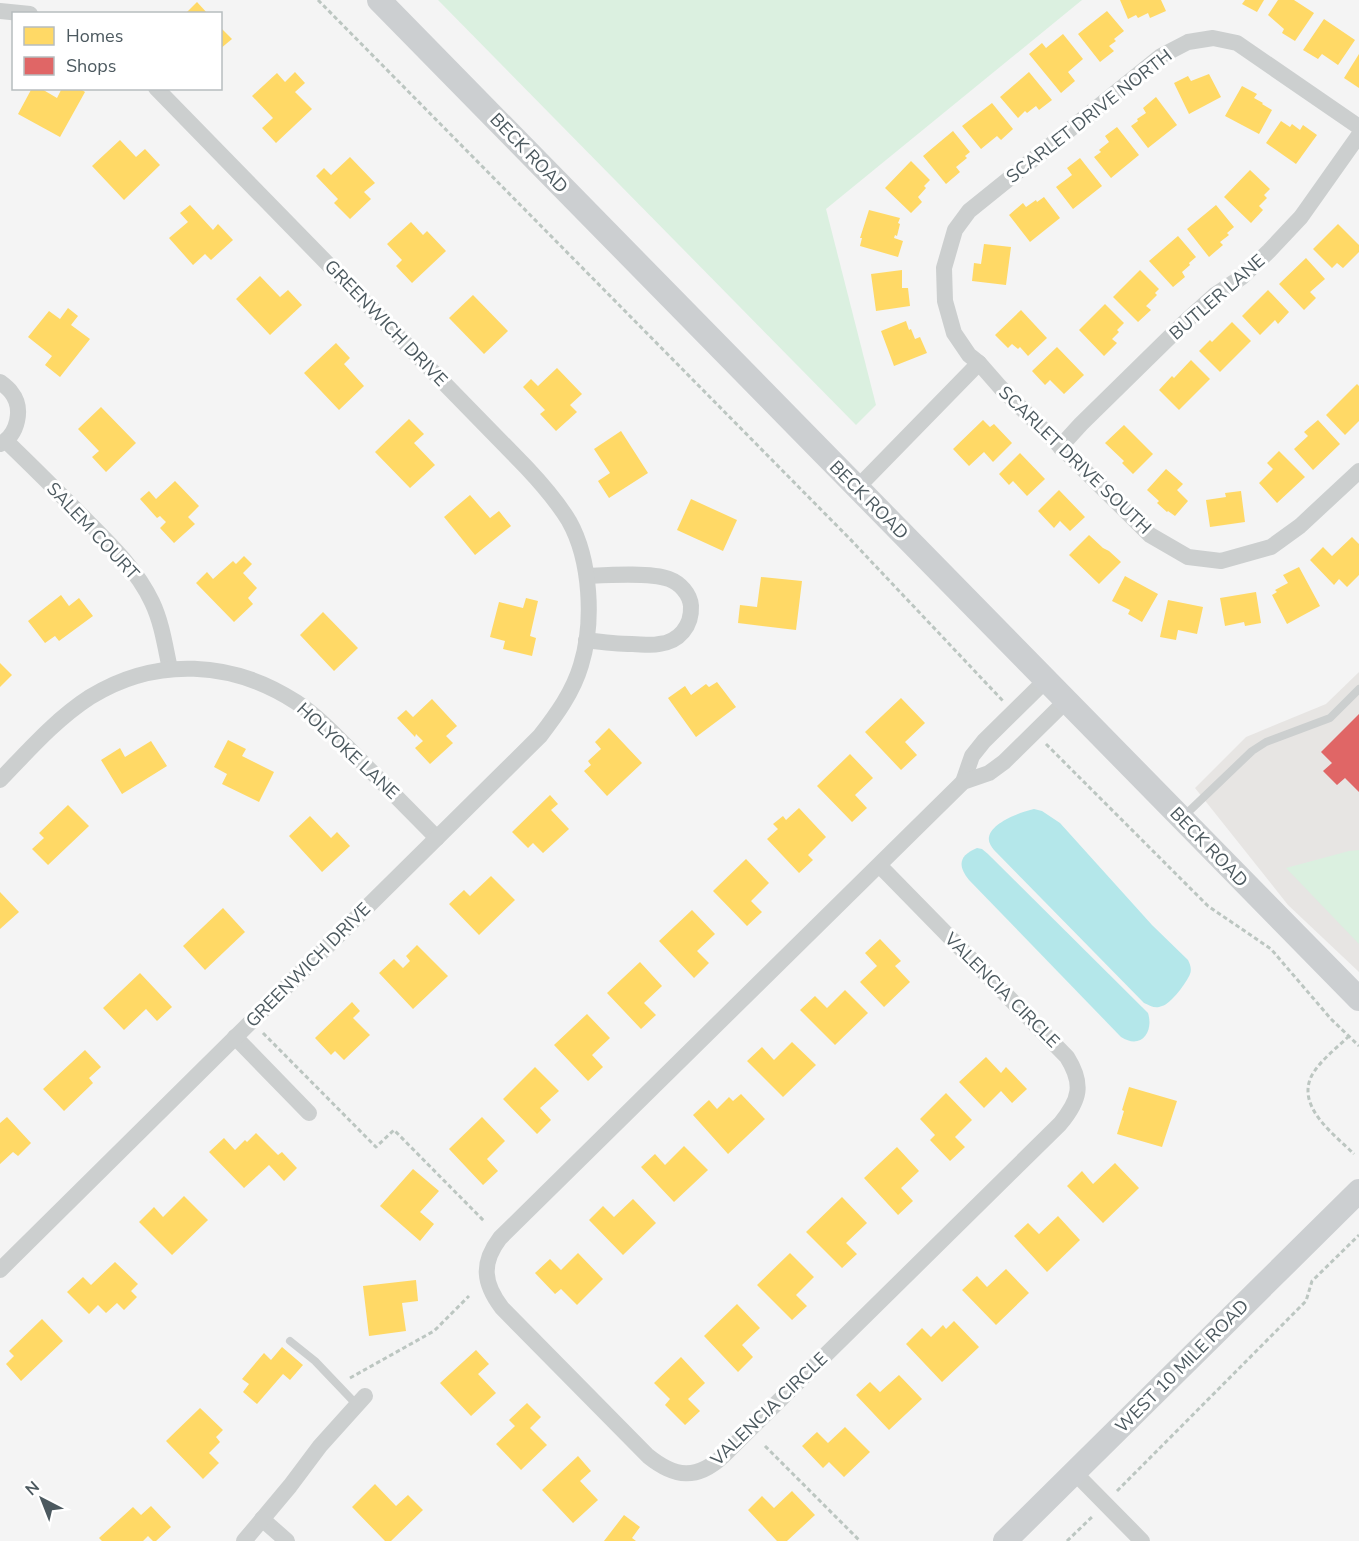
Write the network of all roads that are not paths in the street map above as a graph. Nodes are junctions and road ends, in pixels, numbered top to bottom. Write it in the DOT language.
graph roads {
  1 [pos="379,0"];
  2 [pos="158,90"];
  3 [pos="1359,127"];
  4 [pos="1359,135"];
  5 [pos="979,363"];
  6 [pos="0,382"];
  7 [pos="3,442"];
  8 [pos="1060,447"];
  9 [pos="1359,471"];
  10 [pos="857,488"];
  11 [pos="587,576"];
  12 [pos="586,640"];
  13 [pos="170,669"];
  14 [pos="1046,680"];
  15 [pos="1359,689"];
  16 [pos="1066,701"];
  17 [pos="0,780"];
  18 [pos="963,782"];
  19 [pos="1182,819"];
  20 [pos="437,838"];
  21 [pos="879,865"];
  22 [pos="1359,999"];
  23 [pos="235,1037"];
  24 [pos="309,1113"];
  25 [pos="1359,1191"];
  26 [pos="0,1270"];
  27 [pos="290,1341"];
  28 [pos="361,1401"];
  29 [pos="1074,1472"];
  30 [pos="262,1519"];
  31 [pos="244,1541"];
  32 [pos="287,1541"];
  33 [pos="1005,1541"];
  34 [pos="1142,1541"];
  1 -- 10 [label="main road, BECK ROAD"];
  2 -- 11 [label="street, GREENWICH DRIVE"];
  3 -- 5 [label="street, SCARLET DRIVE NORTH"];
  4 -- 8 [label="street, BUTLER LANE"];
  5 -- 8 [label="street, SCARLET DRIVE SOUTH"];
  5 -- 10 [label="street"];
  6 -- 7 [label="street, SALEM COURT"];
  7 -- 13 [label="street, SALEM COURT"];
  8 -- 9 [label="street, SCARLET DRIVE SOUTH"];
  10 -- 14 [label="main road, BECK ROAD"];
  11 -- 12 [label="street, GREENWICH DRIVE"];
  11 -- 12 [label="street"];
  12 -- 20 [label="street, GREENWICH DRIVE"];
  13 -- 17 [label="street, HOLYOKE LANE"];
  13 -- 20 [label="street, HOLYOKE LANE"];
  14 -- 16 [label="main road, BECK ROAD"];
  14 -- 18 [label="street, VALENCIA CIRCLE"];
  15 -- 19 [label="lane"];
  16 -- 18 [label="street, VALENCIA CIRCLE"];
  16 -- 19 [label="main road, BECK ROAD"];
  18 -- 21 [label="street, VALENCIA CIRCLE"];
  19 -- 22 [label="main road, BECK ROAD"];
  20 -- 23 [label="street, GREENWICH DRIVE"];
  21 -- 21 [label="street, VALENCIA CIRCLE"];
  23 -- 24 [label="street"];
  23 -- 26 [label="street, GREENWICH DRIVE"];
  25 -- 29 [label="main road, WEST 10 MILE ROAD"];
  27 -- 28 [label="lane"];
  28 -- 30 [label="street"];
  29 -- 33 [label="main road, WEST 10 MILE ROAD"];
  29 -- 34 [label="street"];
  30 -- 31 [label="street"];
  30 -- 32 [label="street"];
}
